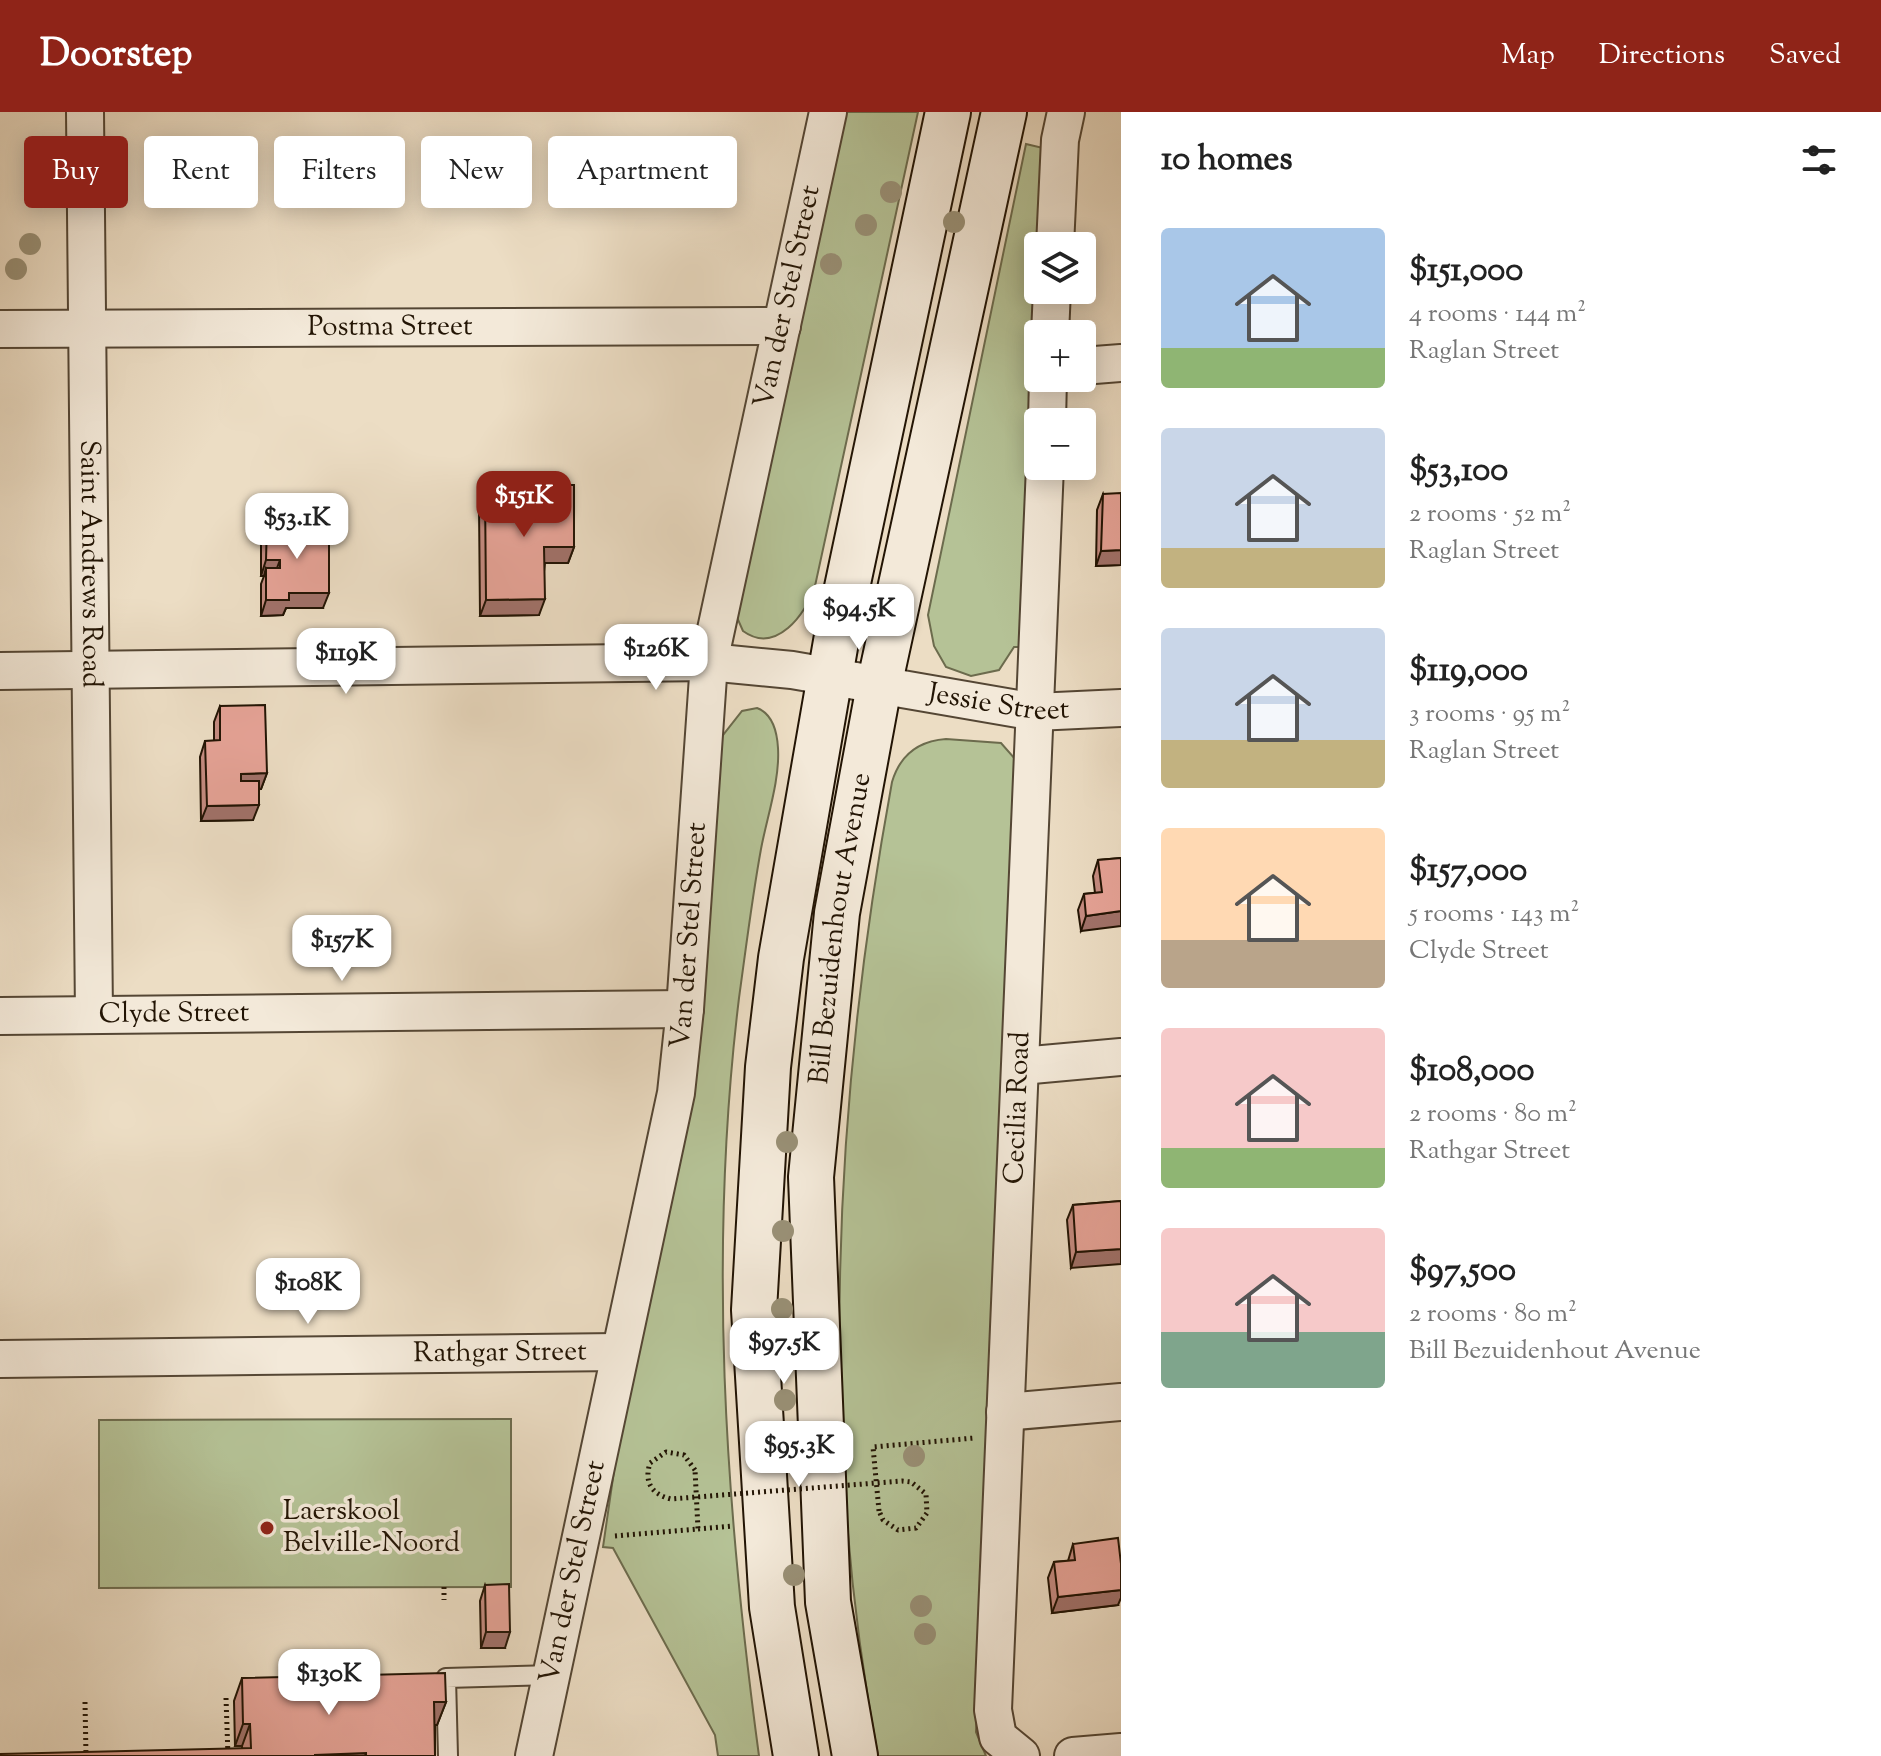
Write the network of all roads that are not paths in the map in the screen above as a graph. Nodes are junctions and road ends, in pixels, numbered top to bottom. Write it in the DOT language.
graph roads {
  1 [pos="85,112"];
  2 [pos="828,112"];
  3 [pos="948,112"];
  4 [pos="1004,112"];
  5 [pos="1066,112"];
  6 [pos="1056,232"];
  7 [pos="782,326"];
  8 [pos="87,328"];
  9 [pos="0,329"];
  10 [pos="1121,363"];
  11 [pos="1096,365"];
  12 [pos="1044,480"];
  13 [pos="709,662"];
  14 [pos="90,669"];
  15 [pos="0,671"];
  16 [pos="830,677"];
  17 [pos="879,686"];
  18 [pos="1121,708"];
  19 [pos="1035,712"];
  20 [pos="685,1009"];
  21 [pos="94,1015"];
  22 [pos="0,1016"];
  23 [pos="1121,1057"];
  24 [pos="1021,1066"];
  25 [pos="618,1352"];
  26 [pos="0,1359"];
  27 [pos="1121,1402"];
  28 [pos="995,1425"];
  29 [pos="553,1675"];
  30 [pos="1014,1752"];
  31 [pos="1121,1752"];
  32 [pos="448,1756"];
  33 [pos="534,1756"];
  34 [pos="796,1756"];
  35 [pos="855,1756"];
  36 [pos="1073,1756"];
  1 -- 8 [label="street, Saint Andrews Road"];
  2 -- 7 [label="street, Van der Stel Street"];
  3 -- 16 [label="main road, Bill Bezuidenhout Avenue"];
  4 -- 17 [label="main road, Bill Bezuidenhout Avenue"];
  5 -- 6 [label="street"];
  7 -- 8 [label="street, Postma Street"];
  7 -- 13 [label="street, Van der Stel Street"];
  8 -- 9 [label="street, Postma Street"];
  8 -- 14 [label="street, Saint Andrews Road"];
  10 -- 11 [label="street"];
  12 -- 19 [label="street, Cecilia Road"];
  13 -- 14 [label="street, Jessie Street"];
  13 -- 16 [label="street, Jessie Street"];
  13 -- 20 [label="street, Van der Stel Street"];
  14 -- 15 [label="street, Jessie Street"];
  14 -- 21 [label="street, Saint Andrews Road"];
  16 -- 17 [label="street, Jessie Street"];
  16 -- 34 [label="main road, Bill Bezuidenhout Avenue"];
  17 -- 19 [label="street, Jessie Street"];
  17 -- 35 [label="main road, Bill Bezuidenhout Avenue"];
  18 -- 19 [label="street, Jessie Street"];
  19 -- 24 [label="street, Cecilia Road"];
  20 -- 21 [label="street, Clyde Street"];
  20 -- 25 [label="street, Van der Stel Street"];
  21 -- 22 [label="street, Clyde Street"];
  23 -- 24 [label="street"];
  24 -- 28 [label="street, Cecilia Road"];
  25 -- 26 [label="street, Rathgar Street"];
  25 -- 29 [label="street, Van der Stel Street"];
  27 -- 28 [label="street"];
  28 -- 30 [label="street, Cecilia Road"];
  29 -- 32 [label="lane"];
  29 -- 33 [label="street, Van der Stel Street"];
  31 -- 36 [label="street"];
}
